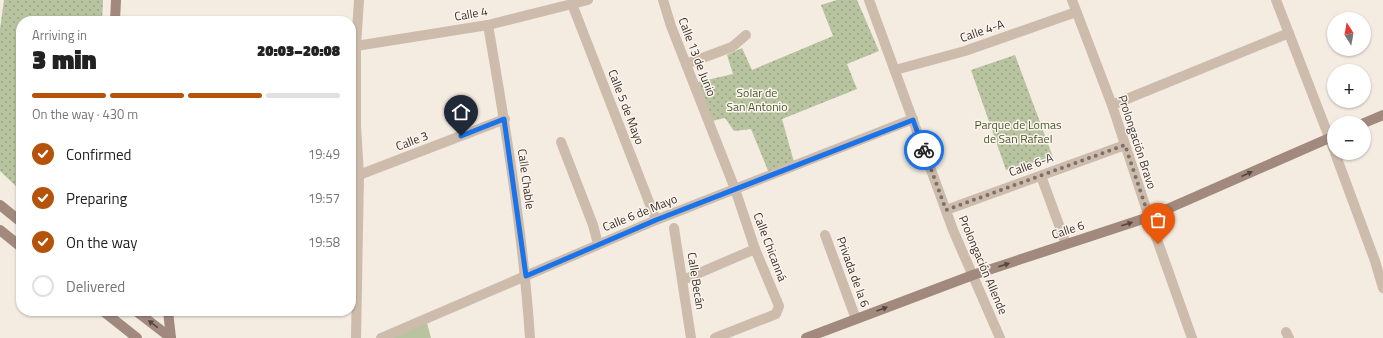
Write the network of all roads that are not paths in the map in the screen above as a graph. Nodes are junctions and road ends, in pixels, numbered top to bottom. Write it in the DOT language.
graph roads {
  1 [pos="116,0"];
  2 [pos="359,0"];
  3 [pos="588,0"];
  4 [pos="663,0"];
  5 [pos="869,0"];
  6 [pos="1072,0"];
  7 [pos="1276,0"];
  8 [pos="555,4"];
  9 [pos="572,4"];
  10 [pos="1076,12"];
  11 [pos="115,16"];
  12 [pos="488,25"];
  13 [pos="1289,33"];
  14 [pos="746,35"];
  15 [pos="356,46"];
  16 [pos="686,64"];
  17 [pos="895,70"];
  18 [pos="1112,105"];
  19 [pos="1383,115"];
  20 [pos="504,119"];
  21 [pos="913,120"];
  22 [pos="1371,120"];
  23 [pos="1327,124"];
  24 [pos="356,126"];
  25 [pos="1327,138"];
  26 [pos="561,142"];
  27 [pos="1125,145"];
  28 [pos="1338,160"];
  29 [pos="356,176"];
  30 [pos="1041,176"];
  31 [pos="735,189"];
  32 [pos="0,205"];
  33 [pos="946,210"];
  34 [pos="1148,217"];
  35 [pos="16,218"];
  36 [pos="656,220"];
  37 [pos="674,228"];
  38 [pos="0,230"];
  39 [pos="825,235"];
  40 [pos="16,243"];
  41 [pos="598,244"];
  42 [pos="1066,244"];
  43 [pos="755,249"];
  44 [pos="526,276"];
  45 [pos="973,276"];
  46 [pos="683,280"];
  47 [pos="1383,288"];
  48 [pos="109,316"];
  49 [pos="142,316"];
  50 [pos="169,316"];
  51 [pos="356,316"];
  52 [pos="856,319"];
  53 [pos="812,337"];
  54 [pos="137,338"];
  55 [pos="171,338"];
  56 [pos="356,338"];
  57 [pos="381,338"];
  58 [pos="530,338"];
  59 [pos="691,338"];
  60 [pos="715,338"];
  61 [pos="1000,338"];
  62 [pos="1192,338"];
  1 -- 11 [label="street"];
  2 -- 15 [label="street"];
  3 -- 9 [label="street, Calle 4"];
  4 -- 16 [label="street, Calle 13 de Junio"];
  5 -- 17 [label="street, Prolongación Allende"];
  6 -- 10 [label="street, Prolongación Bravo"];
  7 -- 13 [label="street"];
  8 -- 9 [label="street, Calle 4"];
  8 -- 12 [label="street, Calle 4"];
  9 -- 36 [label="street, Calle 5 de Mayo"];
  10 -- 17 [label="street, Calle 4-A"];
  10 -- 18 [label="street, Prolongación Bravo"];
  12 -- 15 [label="street, Calle 4"];
  12 -- 20 [label="street, Calle Chable"];
  13 -- 18 [label="street"];
  13 -- 23 [label="street"];
  14 -- 16 [label="street"];
  15 -- 24 [label="street"];
  16 -- 31 [label="street, Calle 13 de Junio"];
  17 -- 21 [label="street, Prolongación Allende"];
  18 -- 27 [label="street, Prolongación Bravo"];
  19 -- 22 [label="street"];
  20 -- 29 [label="street, Calle 3"];
  20 -- 44 [label="street, Calle Chable"];
  21 -- 31 [label="street, Calle 6 de Mayo"];
  21 -- 33 [label="street, Prolongación Allende"];
  34 -- 25 [label="street, Calle 6, one-way"];
  26 -- 41 [label="street"];
  27 -- 30 [label="street, Calle 6-A"];
  27 -- 34 [label="street, Prolongación Bravo"];
  28 -- 47 [label="street"];
  30 -- 33 [label="street, Calle 6-A"];
  30 -- 42 [label="street"];
  31 -- 36 [label="street, Calle 6 de Mayo"];
  31 -- 43 [label="street, Calle Chicanná"];
  32 -- 35 [label="street"];
  33 -- 45 [label="street, Prolongación Allende"];
  42 -- 34 [label="street, Calle 6, one-way"];
  34 -- 62 [label="street, Prolongación Bravo"];
  36 -- 41 [label="street, Calle 6 de Mayo"];
  37 -- 46 [label="street, Calle Becán"];
  38 -- 40 [label="street"];
  39 -- 52 [label="street, Privada de la 6"];
  41 -- 44 [label="street, Calle 6 de Mayo"];
  45 -- 42 [label="street, Calle 6, one-way"];
  43 -- 46 [label="street"];
  43 -- 60 [label="street, Calle Chicanná"];
  44 -- 57 [label="street, Calle 6 de Mayo"];
  44 -- 58 [label="street, Calle Chable"];
  52 -- 45 [label="street, Calle 6, one-way"];
  45 -- 61 [label="street, Prolongación Allende"];
  46 -- 59 [label="street, Calle Becán"];
  48 -- 54 [label="street"];
  55 -- 49 [label="street, one-way"];
  50 -- 55 [label="street"];
  51 -- 56 [label="street"];
  52 -- 53 [label="street, Calle 6"];
}
